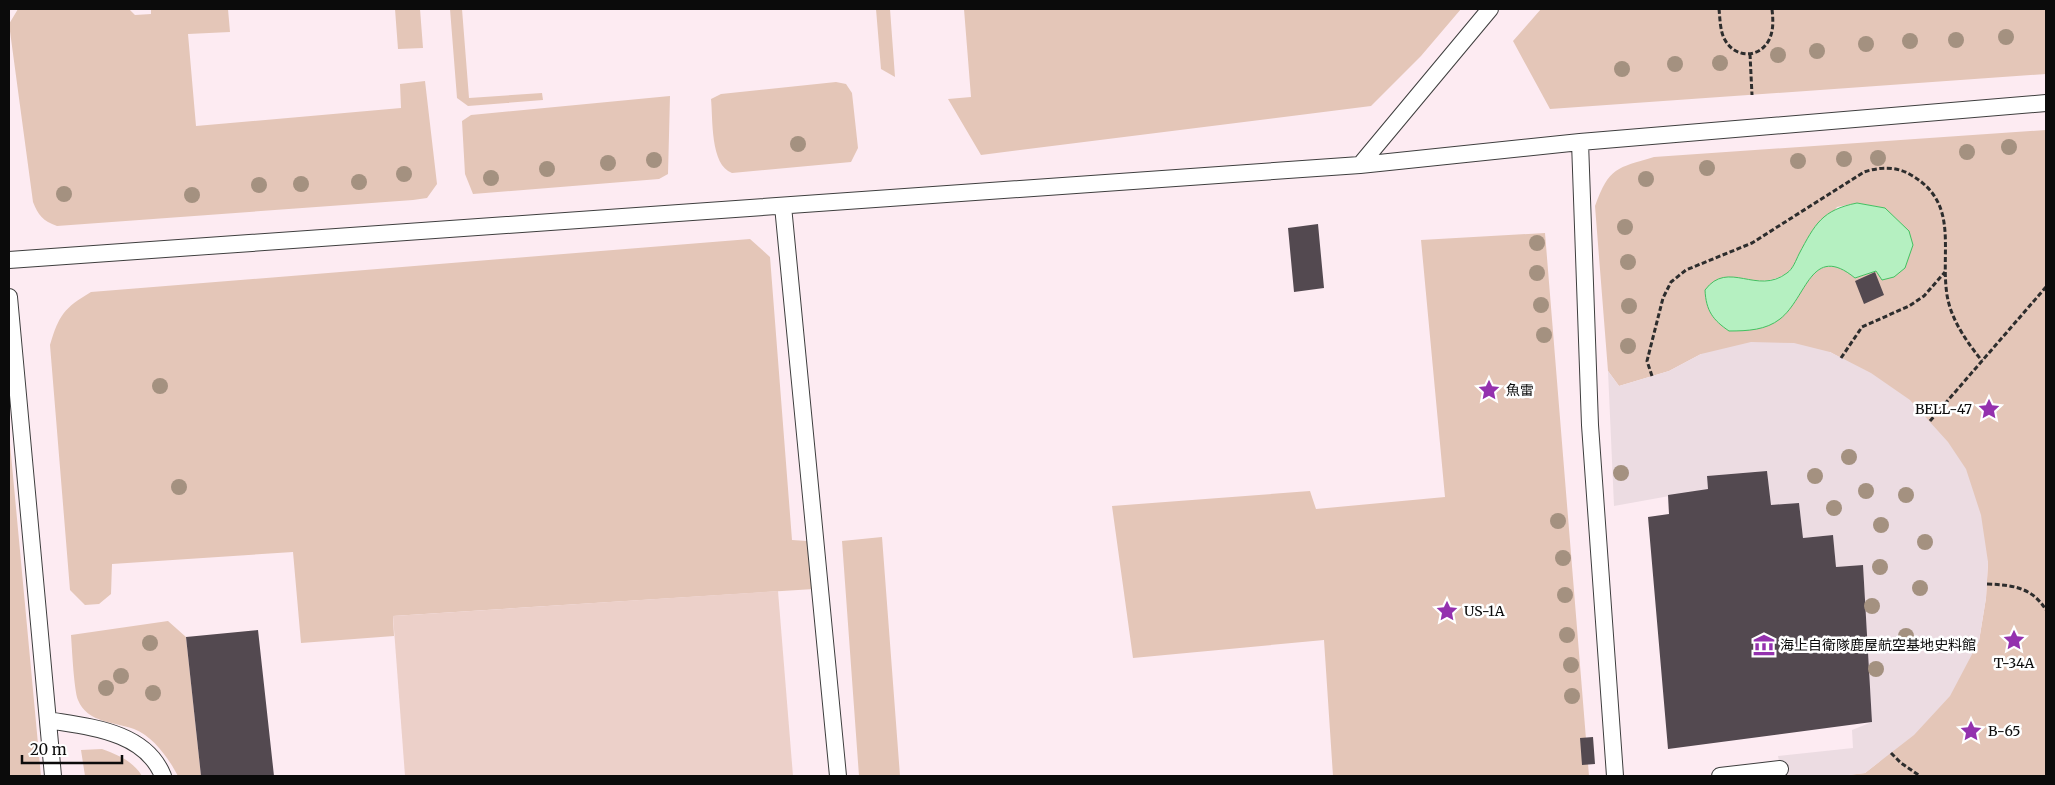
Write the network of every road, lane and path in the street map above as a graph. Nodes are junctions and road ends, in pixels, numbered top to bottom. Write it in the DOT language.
graph roads {
  1 [pos="1490,9"];
  2 [pos="1720,9"];
  3 [pos="1772,9"];
  4 [pos="1750,54"];
  5 [pos="1752,95"];
  6 [pos="2046,102"];
  7 [pos="1580,142"];
  8 [pos="1360,165"];
  9 [pos="784,206"];
  10 [pos="9,260"];
  11 [pos="1946,271"];
  12 [pos="2046,287"];
  13 [pos="9,297"];
  14 [pos="1842,358"];
  15 [pos="1982,361"];
  16 [pos="1652,376"];
  17 [pos="1930,421"];
  18 [pos="1987,584"];
  19 [pos="2046,610"];
  20 [pos="48,720"];
  21 [pos="1891,753"];
  22 [pos="1780,769"];
  23 [pos="53,776"];
  24 [pos="163,776"];
  25 [pos="838,776"];
  26 [pos="1615,776"];
  27 [pos="1720,776"];
  28 [pos="1920,776"];
  1 -- 8 [label="lane"];
  2 -- 4 [label="path"];
  3 -- 4 [label="path"];
  4 -- 5 [label="path"];
  6 -- 7 [label="lane"];
  7 -- 8 [label="lane"];
  7 -- 26 [label="lane"];
  8 -- 9 [label="lane"];
  9 -- 10 [label="lane"];
  9 -- 25 [label="lane"];
  11 -- 14 [label="path"];
  11 -- 15 [label="path"];
  11 -- 16 [label="path"];
  12 -- 15 [label="path"];
  13 -- 20 [label="lane"];
  15 -- 17 [label="path"];
  18 -- 19 [label="path"];
  20 -- 23 [label="lane"];
  20 -- 24 [label="lane"];
  21 -- 28 [label="path"];
  22 -- 27 [label="lane"];
}
